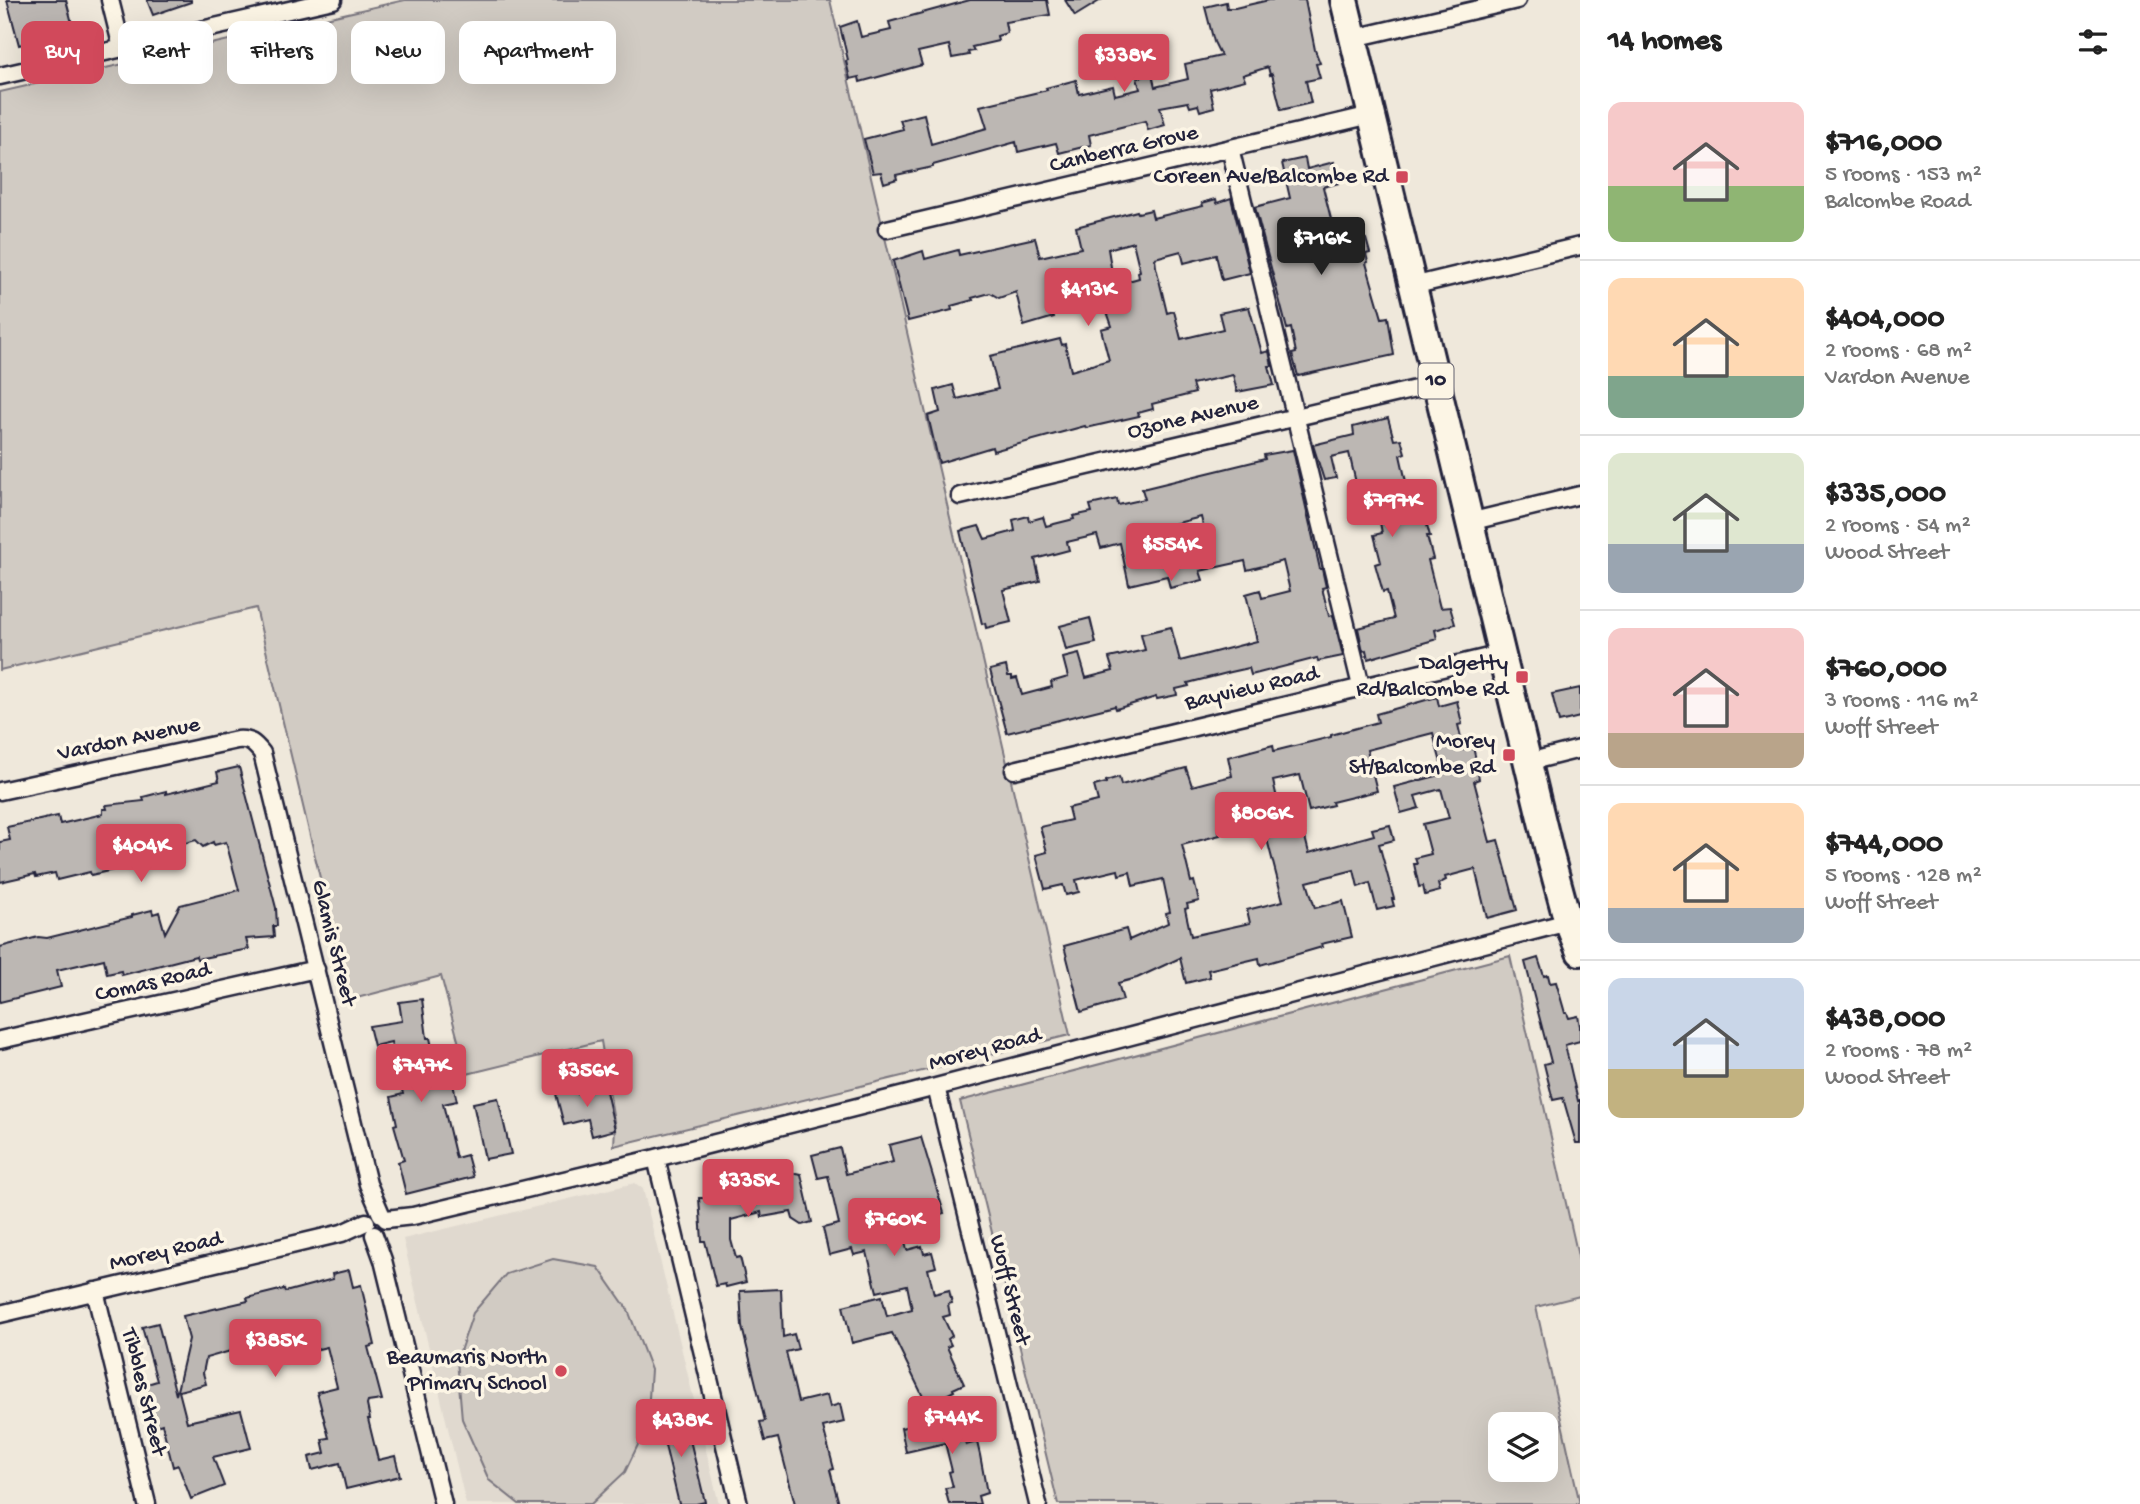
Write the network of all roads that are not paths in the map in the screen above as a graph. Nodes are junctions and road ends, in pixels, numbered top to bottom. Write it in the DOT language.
graph roads {
  1 [pos="110,0"];
  2 [pos="332,0"];
  3 [pos="1345,0"];
  4 [pos="1517,0"];
  5 [pos="213,27"];
  6 [pos="118,32"];
  7 [pos="1353,38"];
  8 [pos="118,49"];
  9 [pos="0,76"];
  10 [pos="1371,115"];
  11 [pos="1230,148"];
  12 [pos="887,229"];
  13 [pos="1580,246"];
  14 [pos="1412,286"];
  15 [pos="1437,384"];
  16 [pos="1296,417"];
  17 [pos="1580,495"];
  18 [pos="960,496"];
  19 [pos="1469,522"];
  20 [pos="1501,653"];
  21 [pos="1361,686"];
  22 [pos="1580,749"];
  23 [pos="262,753"];
  24 [pos="1528,762"];
  25 [pos="1014,769"];
  26 [pos="0,791"];
  27 [pos="1568,922"];
  28 [pos="1580,952"];
  29 [pos="316,970"];
  30 [pos="0,1040"];
  31 [pos="936,1087"];
  32 [pos="656,1158"];
  33 [pos="377,1225"];
  34 [pos="95,1292"];
  35 [pos="0,1314"];
  36 [pos="147,1504"];
  37 [pos="443,1504"];
  38 [pos="739,1504"];
  39 [pos="1038,1504"];
  1 -- 6 [label="street"];
  2 -- 5 [label="street"];
  3 -- 7 [label="main road, 10"];
  4 -- 7 [label="street"];
  7 -- 10 [label="main road, 10"];
  8 -- 9 [label="street"];
  10 -- 11 [label="street, Canberra Grove"];
  10 -- 14 [label="main road, 10"];
  11 -- 12 [label="street, Canberra Grove"];
  11 -- 16 [label="street"];
  13 -- 14 [label="street"];
  14 -- 15 [label="main road, 10"];
  15 -- 16 [label="street, Ozone Avenue"];
  15 -- 19 [label="main road, 10"];
  16 -- 18 [label="street, Ozone Avenue"];
  16 -- 21 [label="street"];
  17 -- 19 [label="street"];
  19 -- 20 [label="main road, 10"];
  20 -- 21 [label="street, Bayview Road"];
  20 -- 24 [label="main road, 10"];
  21 -- 25 [label="street, Bayview Road"];
  22 -- 24 [label="street"];
  23 -- 26 [label="street, Vardon Avenue"];
  23 -- 29 [label="street, Glamis Street"];
  24 -- 27 [label="main road, 10"];
  27 -- 28 [label="main road, 10"];
  27 -- 31 [label="street, Morey Road"];
  29 -- 30 [label="street, Comas Road"];
  29 -- 33 [label="street, Glamis Street"];
  31 -- 32 [label="street, Morey Road"];
  31 -- 39 [label="street, Woff Street"];
  32 -- 33 [label="street, Morey Road"];
  32 -- 38 [label="street"];
  33 -- 34 [label="street, Morey Road"];
  33 -- 37 [label="street, Glamis Street"];
  34 -- 35 [label="street, Morey Road"];
  34 -- 36 [label="street, Tibbles Street"];
}
